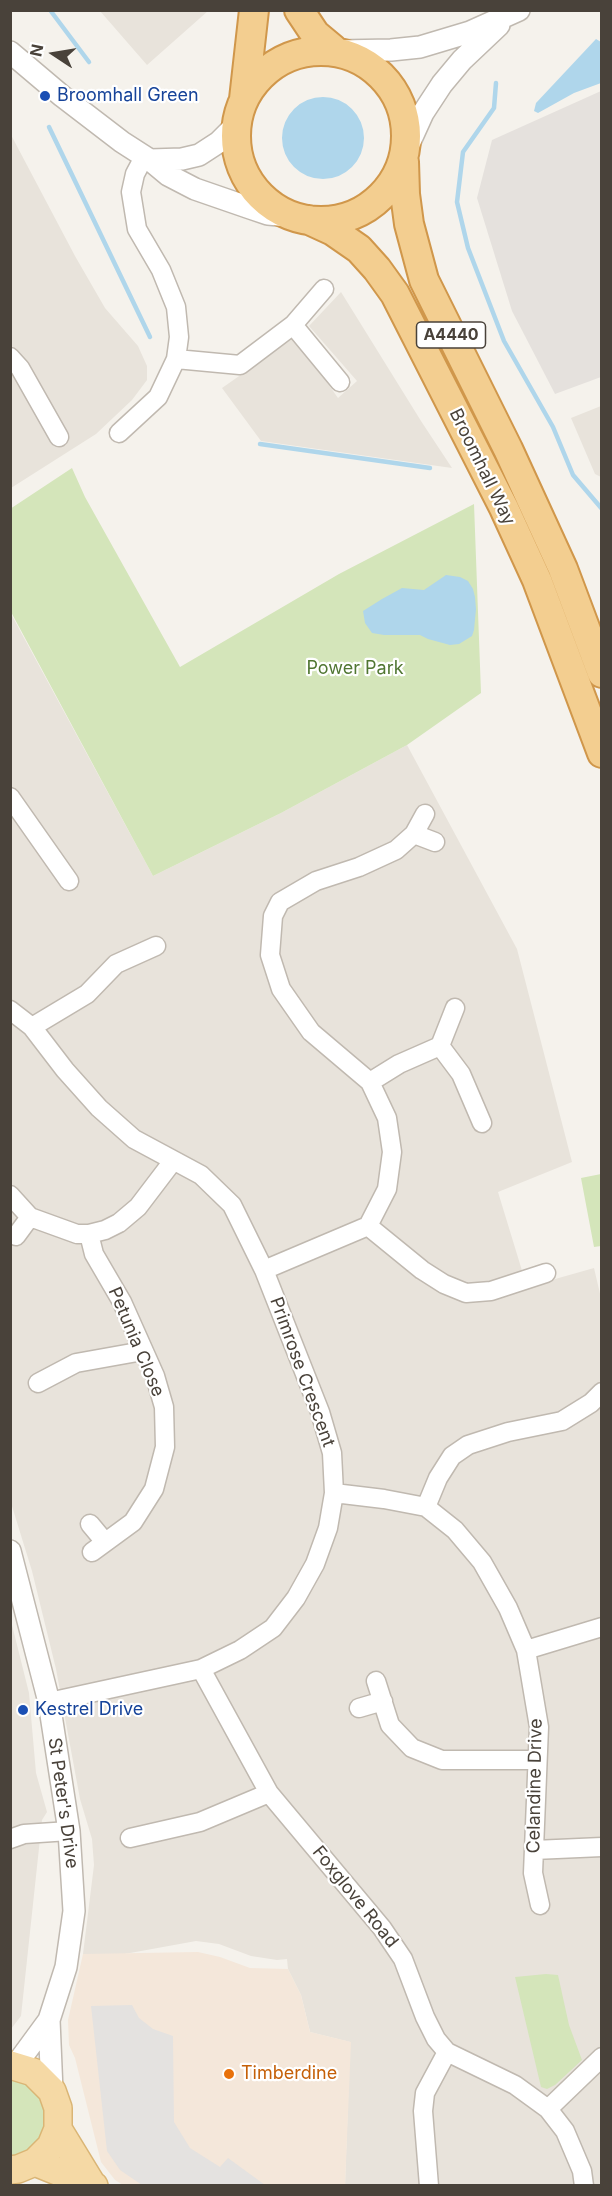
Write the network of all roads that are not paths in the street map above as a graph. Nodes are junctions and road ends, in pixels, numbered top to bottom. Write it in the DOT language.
graph roads {
  1 [pos="254,10"];
  2 [pos="299,10"];
  3 [pos="514,13"];
  4 [pos="336,50"];
  5 [pos="10,52"];
  6 [pos="240,114"];
  7 [pos="406,154"];
  8 [pos="147,158"];
  9 [pos="299,218"];
  10 [pos="324,289"];
  11 [pos="294,325"];
  12 [pos="10,357"];
  13 [pos="176,359"];
  14 [pos="340,382"];
  15 [pos="119,433"];
  16 [pos="59,437"];
  17 [pos="602,674"];
  18 [pos="602,753"];
  19 [pos="10,797"];
  20 [pos="425,814"];
  21 [pos="414,834"];
  22 [pos="435,842"];
  23 [pos="69,881"];
  24 [pos="156,946"];
  25 [pos="455,1008"];
  26 [pos="10,1010"];
  27 [pos="32,1027"];
  28 [pos="440,1046"];
  29 [pos="370,1082"];
  30 [pos="482,1123"];
  31 [pos="173,1161"];
  32 [pos="10,1195"];
  33 [pos="30,1217"];
  34 [pos="368,1226"];
  35 [pos="89,1234"];
  36 [pos="16,1236"];
  37 [pos="264,1270"];
  38 [pos="546,1274"];
  39 [pos="143,1351"];
  40 [pos="38,1383"];
  41 [pos="598,1402"];
  42 [pos="334,1493"];
  43 [pos="426,1507"];
  44 [pos="90,1524"];
  45 [pos="11,1554"];
  46 [pos="602,1627"];
  47 [pos="526,1650"];
  48 [pos="201,1669"];
  49 [pos="376,1681"];
  50 [pos="383,1701"];
  51 [pos="49,1702"];
  52 [pos="359,1708"];
  53 [pos="537,1760"];
  54 [pos="269,1793"];
  55 [pos="69,1831"];
  56 [pos="130,1838"];
  57 [pos="10,1839"];
  58 [pos="602,1847"];
  59 [pos="534,1850"];
  60 [pos="540,1905"];
  61 [pos="49,2020"];
  62 [pos="447,2052"];
  63 [pos="602,2057"];
  64 [pos="13,2065"];
  65 [pos="52,2091"];
  66 [pos="548,2109"];
  67 [pos="58,2129"];
  68 [pos="23,2166"];
  69 [pos="92,2184"];
  70 [pos="429,2186"];
  71 [pos="584,2186"];
  1 -- 6 [label="highway"];
  2 -- 4 [label="highway"];
  3 -- 4 [label="street"];
  3 -- 7 [label="street"];
  4 -- 6 [label="highway"];
  4 -- 7 [label="highway"];
  5 -- 8 [label="street"];
  6 -- 8 [label="street"];
  6 -- 9 [label="highway"];
  7 -- 9 [label="highway"];
  7 -- 17 [label="highway, Broomhall Way / A4440"];
  8 -- 9 [label="street"];
  8 -- 13 [label="street"];
  9 -- 18 [label="highway, Broomhall Way / A4440"];
  10 -- 11 [label="street"];
  11 -- 13 [label="street"];
  11 -- 14 [label="street"];
  12 -- 16 [label="street"];
  13 -- 15 [label="street"];
  19 -- 23 [label="street"];
  20 -- 21 [label="street"];
  21 -- 22 [label="street"];
  21 -- 29 [label="street"];
  24 -- 27 [label="street"];
  25 -- 28 [label="street"];
  26 -- 27 [label="street, Primrose Crescent"];
  27 -- 31 [label="street, Primrose Crescent"];
  28 -- 29 [label="street"];
  28 -- 30 [label="street"];
  29 -- 34 [label="street"];
  31 -- 35 [label="street"];
  31 -- 37 [label="street, Primrose Crescent"];
  32 -- 33 [label="street"];
  33 -- 35 [label="street"];
  33 -- 36 [label="street"];
  34 -- 37 [label="street"];
  34 -- 38 [label="street"];
  35 -- 39 [label="street, Petunia Close"];
  37 -- 42 [label="street, Primrose Crescent"];
  39 -- 40 [label="street"];
  39 -- 44 [label="street, Petunia Close"];
  41 -- 43 [label="street"];
  42 -- 43 [label="street, Celandine Drive"];
  42 -- 48 [label="street, Primrose Crescent"];
  43 -- 47 [label="street, Celandine Drive"];
  45 -- 51 [label="street, St Peter's Drive"];
  46 -- 47 [label="street"];
  47 -- 53 [label="street, Celandine Drive"];
  48 -- 51 [label="street, Primrose Crescent"];
  48 -- 54 [label="street, Foxglove Road"];
  49 -- 50 [label="street"];
  50 -- 52 [label="street"];
  50 -- 53 [label="street"];
  51 -- 55 [label="street, St Peter's Drive"];
  53 -- 59 [label="street, Celandine Drive"];
  54 -- 56 [label="street"];
  54 -- 62 [label="street, Foxglove Road"];
  55 -- 57 [label="street"];
  55 -- 61 [label="street, St Peter's Drive"];
  58 -- 59 [label="street"];
  59 -- 60 [label="street, Celandine Drive"];
  61 -- 64 [label="street, St Peter's Drive"];
  61 -- 65 [label="street, St Peter's Drive"];
  62 -- 66 [label="street, Foxglove Road"];
  62 -- 70 [label="street"];
  63 -- 66 [label="street"];
  64 -- 65 [label="main road"];
  65 -- 67 [label="main road"];
  66 -- 71 [label="street, Foxglove Road"];
  67 -- 68 [label="main road"];
  67 -- 69 [label="main road"];
  68 -- 69 [label="main road"];
}
